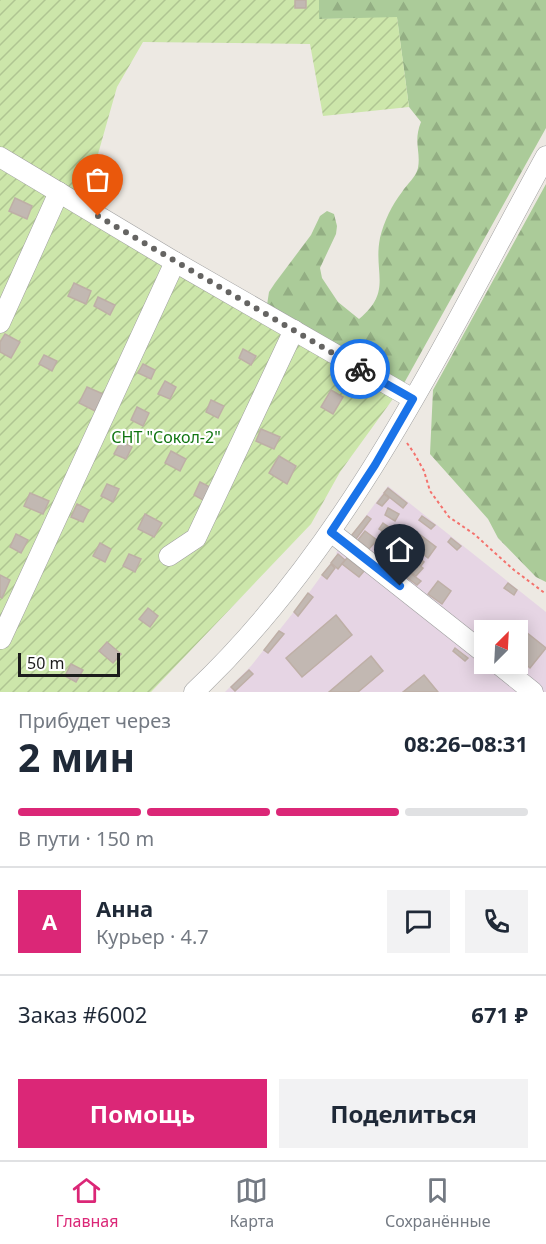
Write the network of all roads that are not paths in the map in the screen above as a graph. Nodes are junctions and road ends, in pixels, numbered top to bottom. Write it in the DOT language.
graph roads {
  1 [pos="546,156"];
  2 [pos="0,158"];
  3 [pos="59,192"];
  4 [pos="175,262"];
  5 [pos="0,323"];
  6 [pos="294,330"];
  7 [pos="413,399"];
  8 [pos="331,532"];
  9 [pos="169,556"];
  10 [pos="2,639"];
  11 [pos="474,645"];
  12 [pos="511,674"];
  13 [pos="194,692"];
  14 [pos="533,692"];
  1 -- 7 [label="street"];
  2 -- 3 [label="street"];
  3 -- 4 [label="street"];
  3 -- 5 [label="street"];
  4 -- 6 [label="street"];
  4 -- 10 [label="street"];
  6 -- 7 [label="street"];
  6 -- 9 [label="street"];
  7 -- 8 [label="street"];
  8 -- 11 [label="street"];
  8 -- 13 [label="street"];
  12 -- 14 [label="street"];
}
